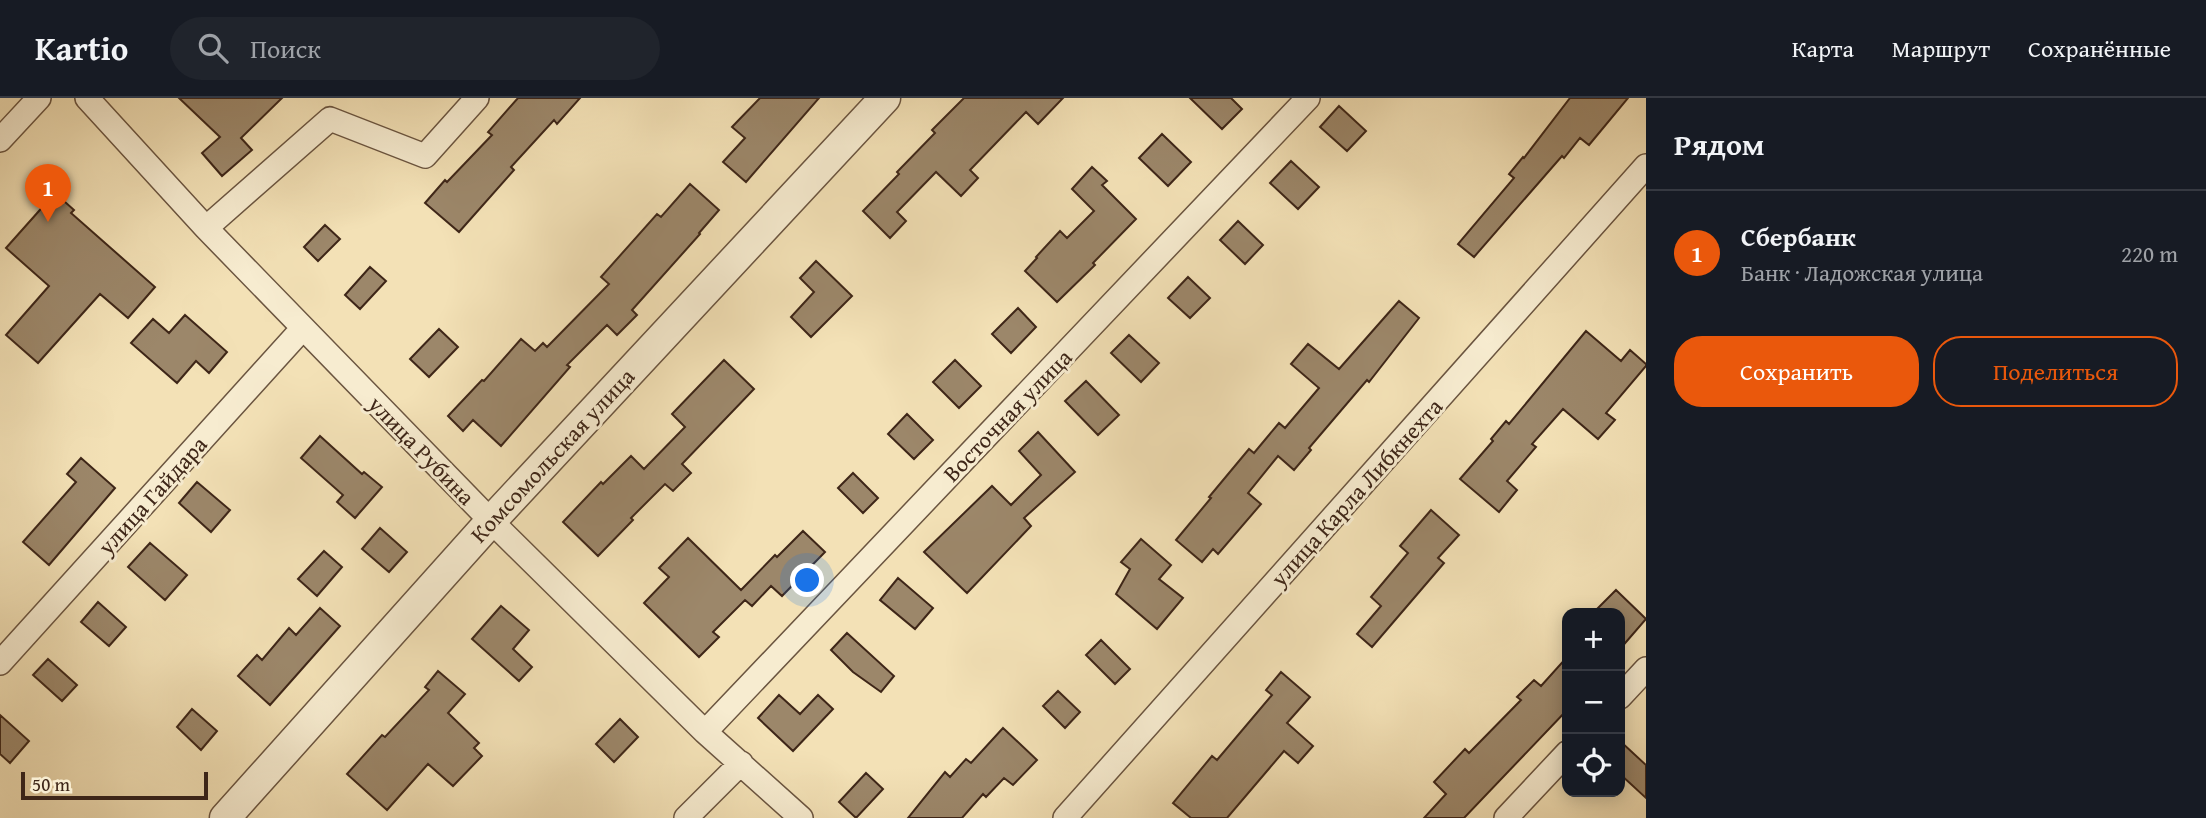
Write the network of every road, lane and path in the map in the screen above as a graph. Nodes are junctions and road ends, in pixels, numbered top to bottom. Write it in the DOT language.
graph roads {
  1 [pos="39,98"];
  2 [pos="87,98"];
  3 [pos="477,98"];
  4 [pos="885,98"];
  5 [pos="1308,98"];
  6 [pos="0,140"];
  7 [pos="1646,166"];
  8 [pos="205,228"];
  9 [pos="303,328"];
  10 [pos="491,521"];
  11 [pos="0,663"];
  12 [pos="1646,669"];
  13 [pos="1625,692"];
  14 [pos="705,732"];
  15 [pos="1562,758"];
  16 [pos="741,763"];
  17 [pos="225,818"];
  18 [pos="687,818"];
  19 [pos="801,818"];
  20 [pos="1065,818"];
  21 [pos="1506,818"];
  1 -- 6 [label="street"];
  2 -- 8 [label="street, улица Рубина"];
  3 -- 8 [label="street"];
  4 -- 10 [label="street, Комсомольская улица"];
  5 -- 14 [label="street, Восточная улица"];
  7 -- 20 [label="street, улица Карла Либкнехта"];
  8 -- 9 [label="street, улица Рубина"];
  9 -- 10 [label="street, улица Рубина"];
  9 -- 11 [label="street, улица Гайдара"];
  10 -- 14 [label="street, улица Рубина"];
  10 -- 17 [label="street, Комсомольская улица"];
  12 -- 13 [label="street"];
  14 -- 16 [label="street, улица Рубина"];
  15 -- 21 [label="street"];
  16 -- 18 [label="street"];
  16 -- 19 [label="street, улица Рубина"];
}
